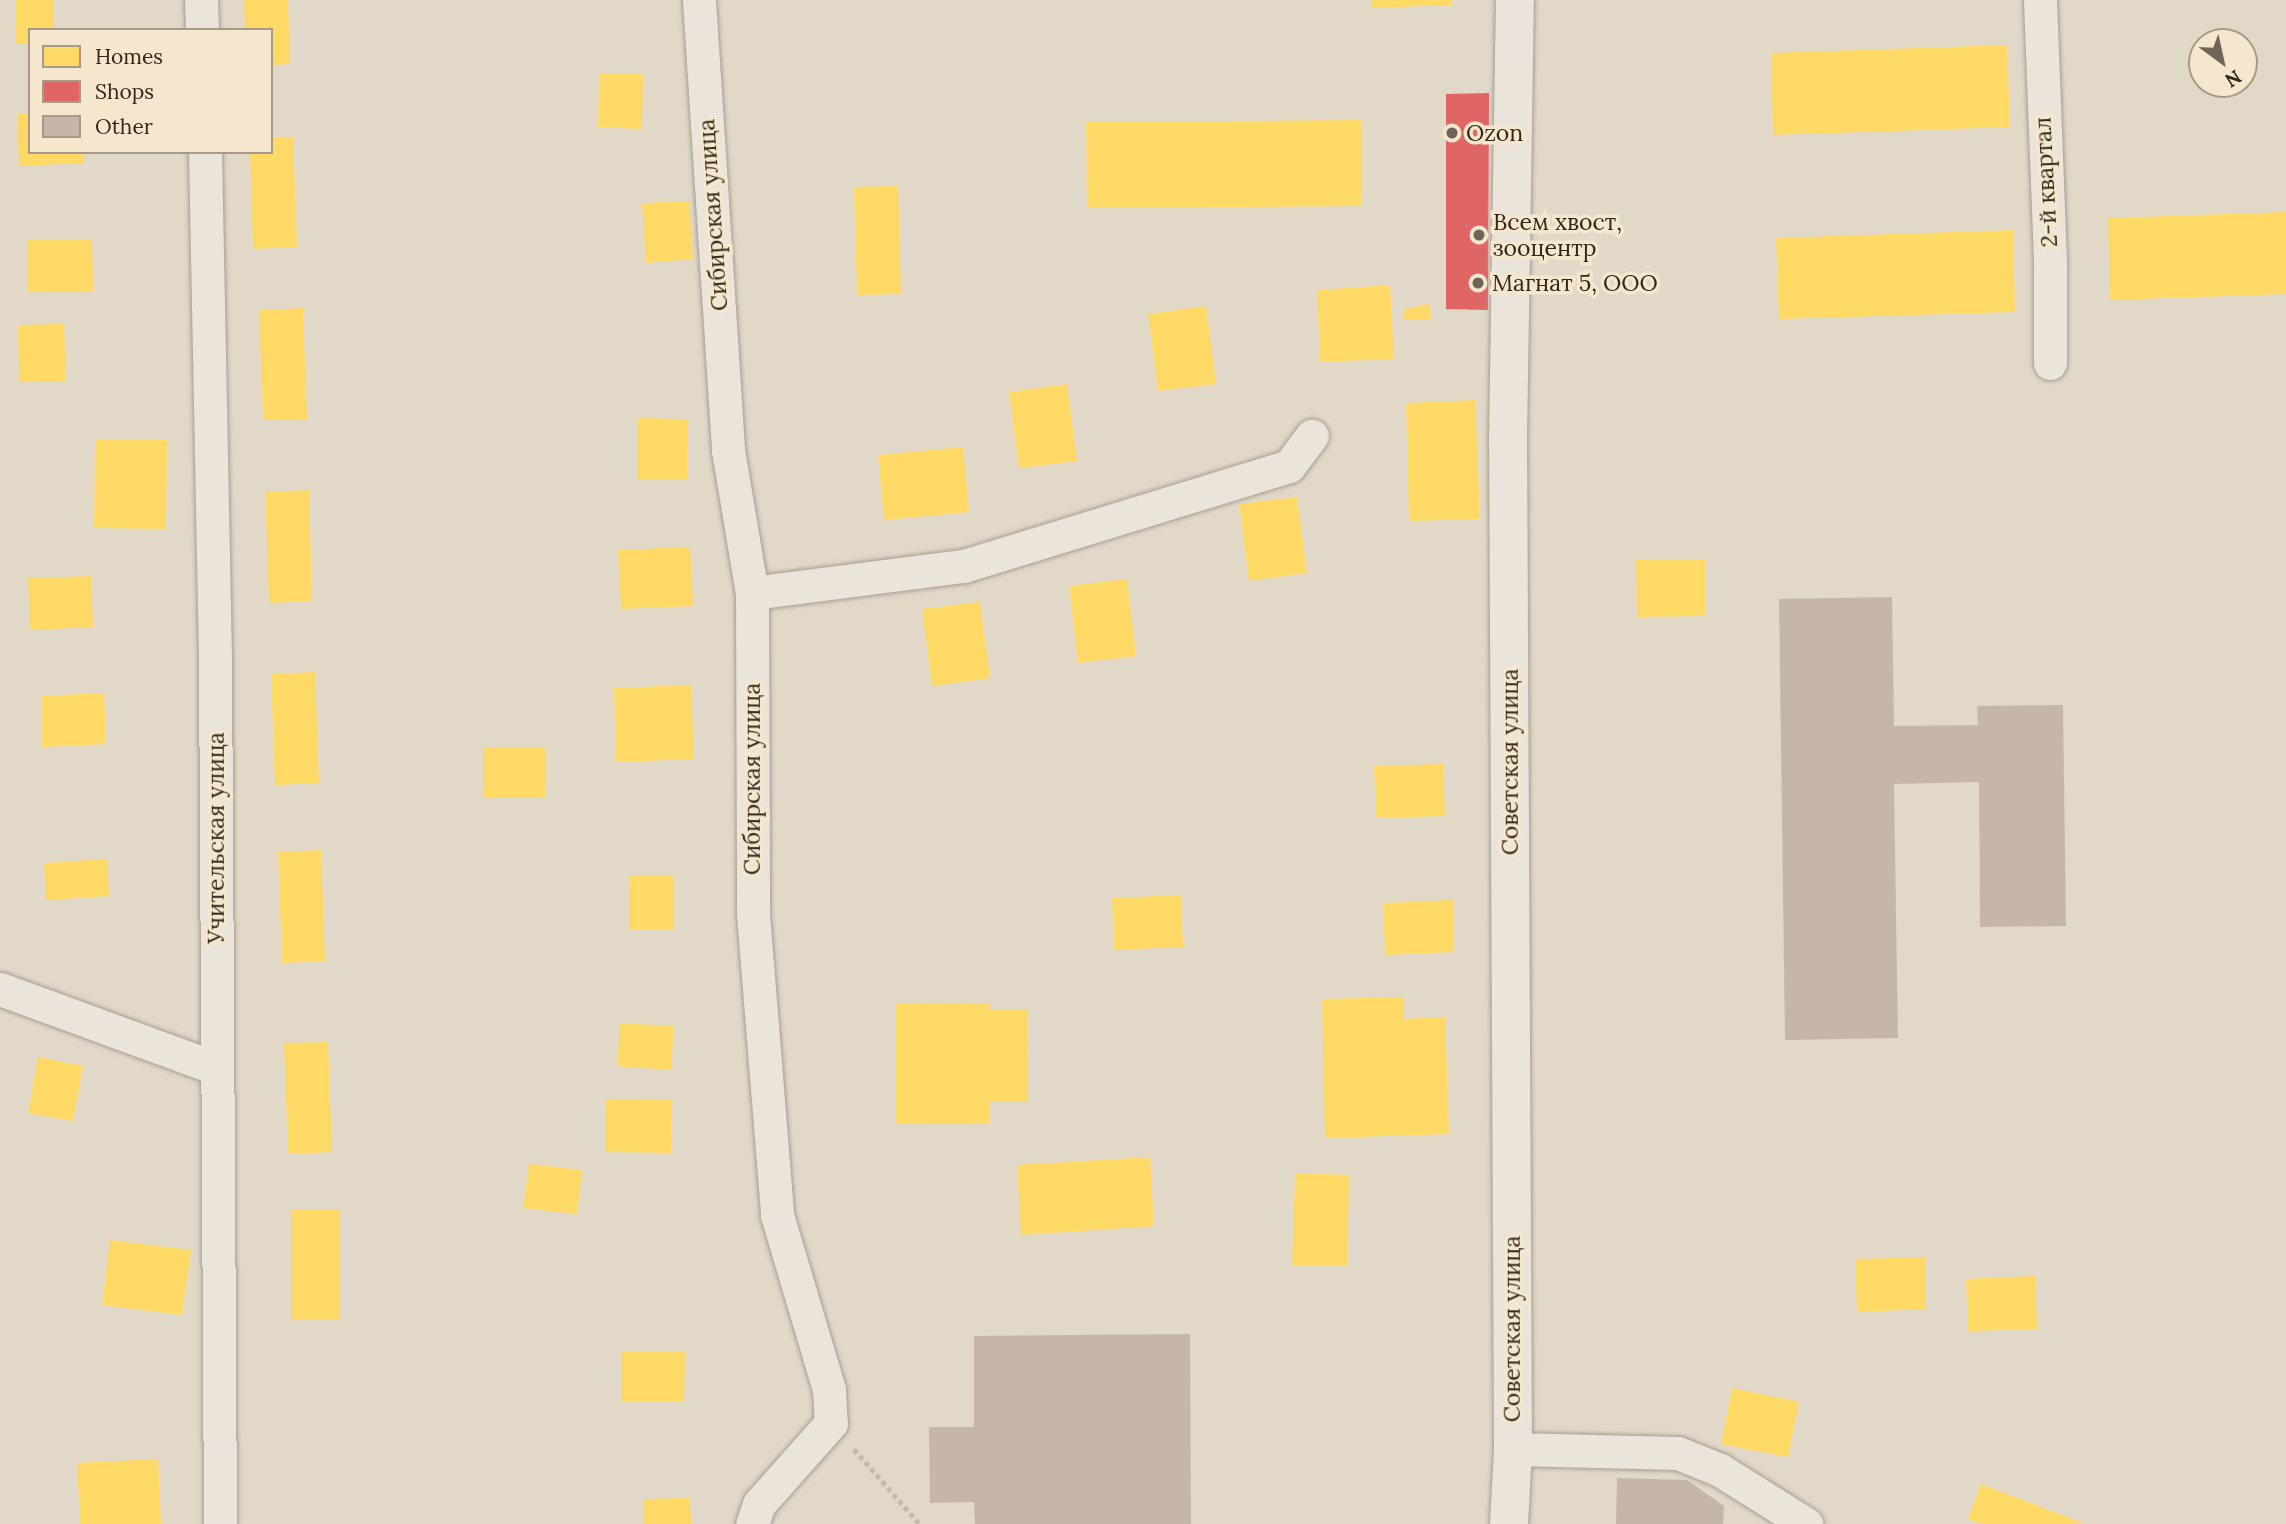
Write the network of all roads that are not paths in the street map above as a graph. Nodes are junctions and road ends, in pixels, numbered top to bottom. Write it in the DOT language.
graph roads {
  1 [pos="201,0"];
  2 [pos="699,0"];
  3 [pos="1515,0"];
  4 [pos="2040,0"];
  5 [pos="202,28"];
  6 [pos="205,154"];
  7 [pos="2050,363"];
  8 [pos="1312,436"];
  9 [pos="752,593"];
  10 [pos="0,989"];
  11 [pos="216,1068"];
  12 [pos="1513,1449"];
  13 [pos="220,1524"];
  14 [pos="752,1524"];
  15 [pos="1509,1524"];
  16 [pos="1806,1524"];
  1 -- 5 [label="street"];
  2 -- 9 [label="street, Сибирская улица"];
  3 -- 12 [label="main road, Советская улица"];
  4 -- 7 [label="street, 2-й квартал"];
  6 -- 11 [label="street, Учительская улица"];
  8 -- 9 [label="street"];
  9 -- 14 [label="street, Сибирская улица"];
  10 -- 11 [label="street"];
  11 -- 13 [label="street, Учительская улица"];
  12 -- 15 [label="main road, Советская улица"];
  12 -- 16 [label="street"];
}
